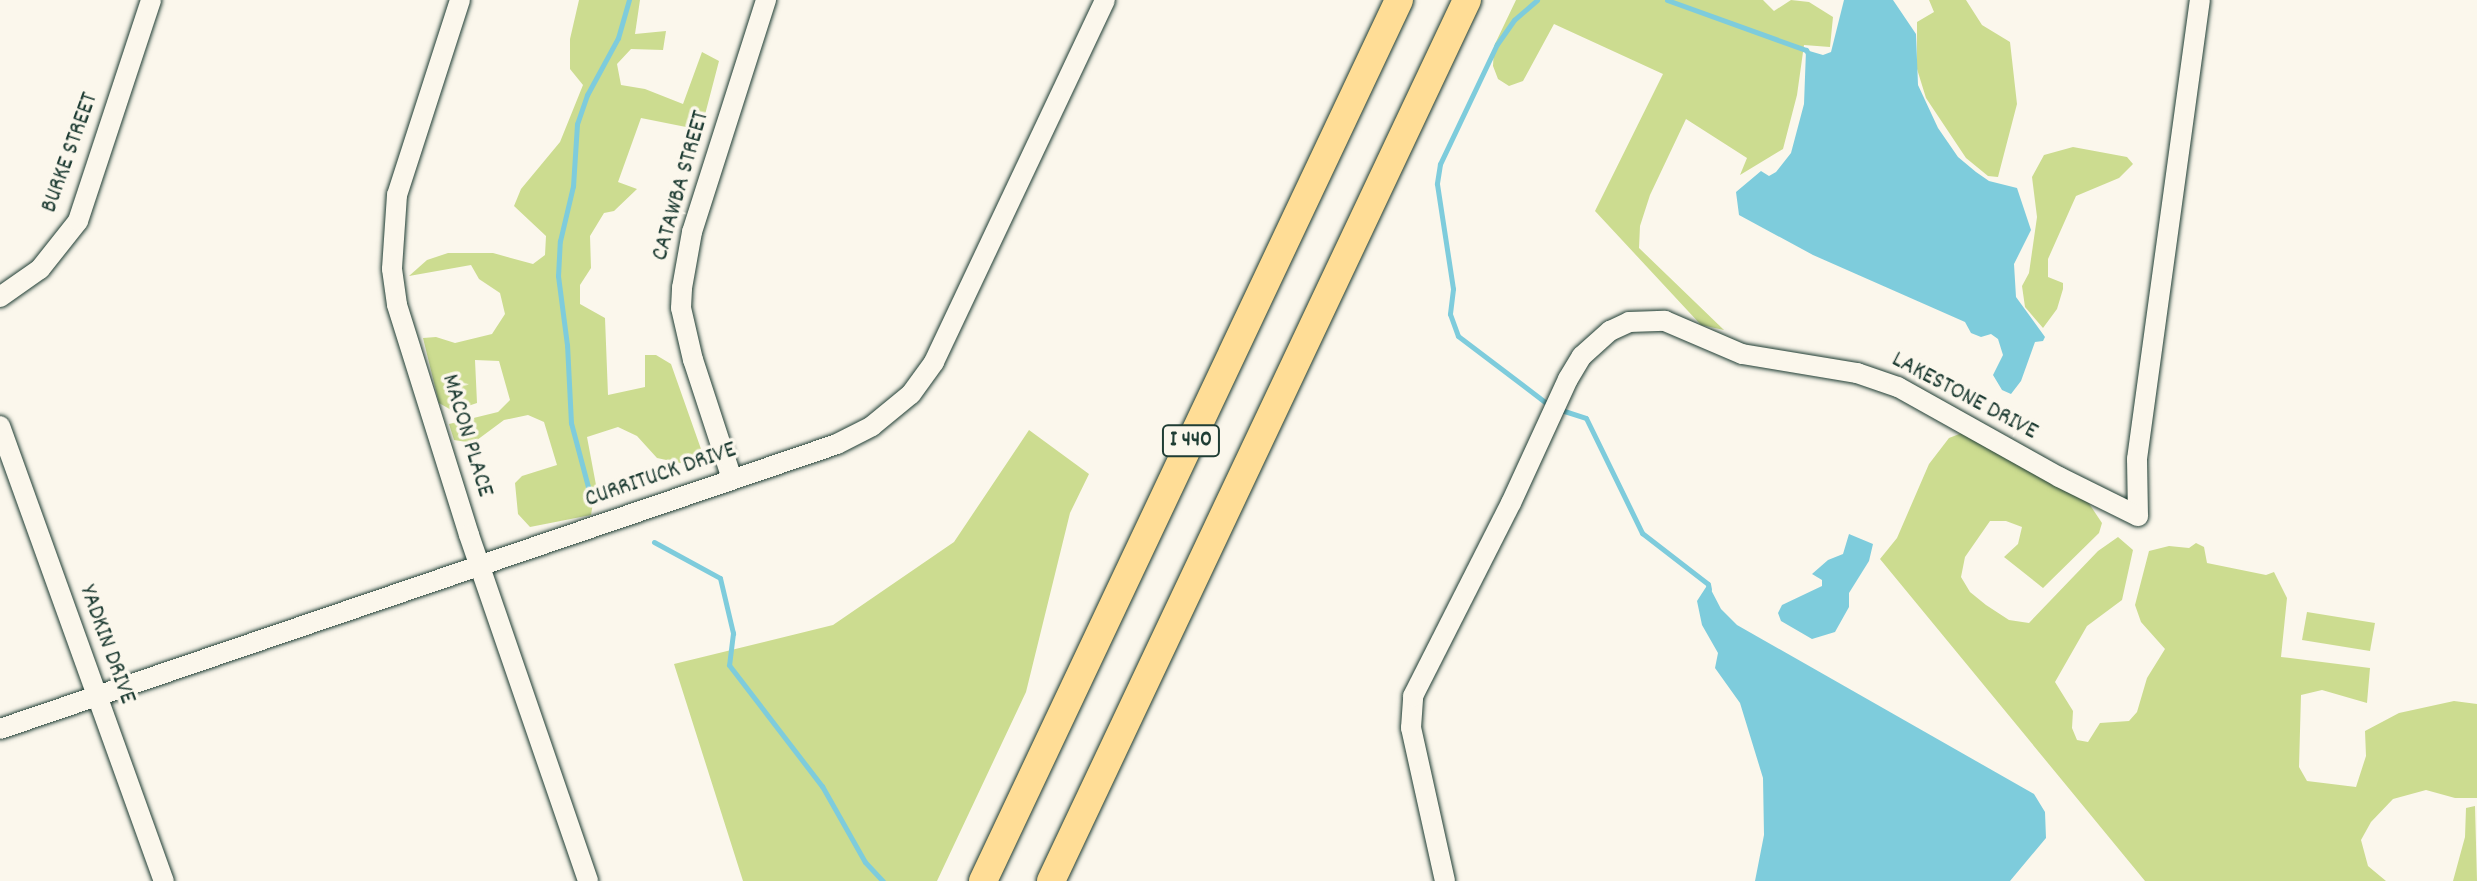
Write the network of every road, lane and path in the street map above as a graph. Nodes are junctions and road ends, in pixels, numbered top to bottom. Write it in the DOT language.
graph roads {
  1 [pos="151,0"];
  2 [pos="460,0"];
  3 [pos="766,0"];
  4 [pos="1105,0"];
  5 [pos="1399,0"];
  6 [pos="1467,0"];
  7 [pos="2200,0"];
  8 [pos="0,297"];
  9 [pos="0,426"];
  10 [pos="732,479"];
  11 [pos="480,566"];
  12 [pos="97,696"];
  13 [pos="0,729"];
  14 [pos="164,881"];
  15 [pos="588,881"];
  16 [pos="983,881"];
  17 [pos="1051,881"];
  18 [pos="1445,881"];
  1 -- 8 [label="street, BURKE STREET"];
  2 -- 11 [label="street, MACON PLACE"];
  3 -- 10 [label="street, CATAWBA STREET"];
  4 -- 10 [label="street, CURRITUCK DRIVE"];
  5 -- 16 [label="highway, I 440"];
  6 -- 17 [label="highway, I 440"];
  7 -- 18 [label="street, LAKESTONE DRIVE"];
  9 -- 12 [label="street, YADKIN DRIVE"];
  10 -- 11 [label="street, CURRITUCK DRIVE"];
  11 -- 12 [label="street, CURRITUCK DRIVE"];
  11 -- 15 [label="street, MACON PLACE"];
  12 -- 13 [label="street, CURRITUCK DRIVE"];
  12 -- 14 [label="street, YADKIN DRIVE"];
}
